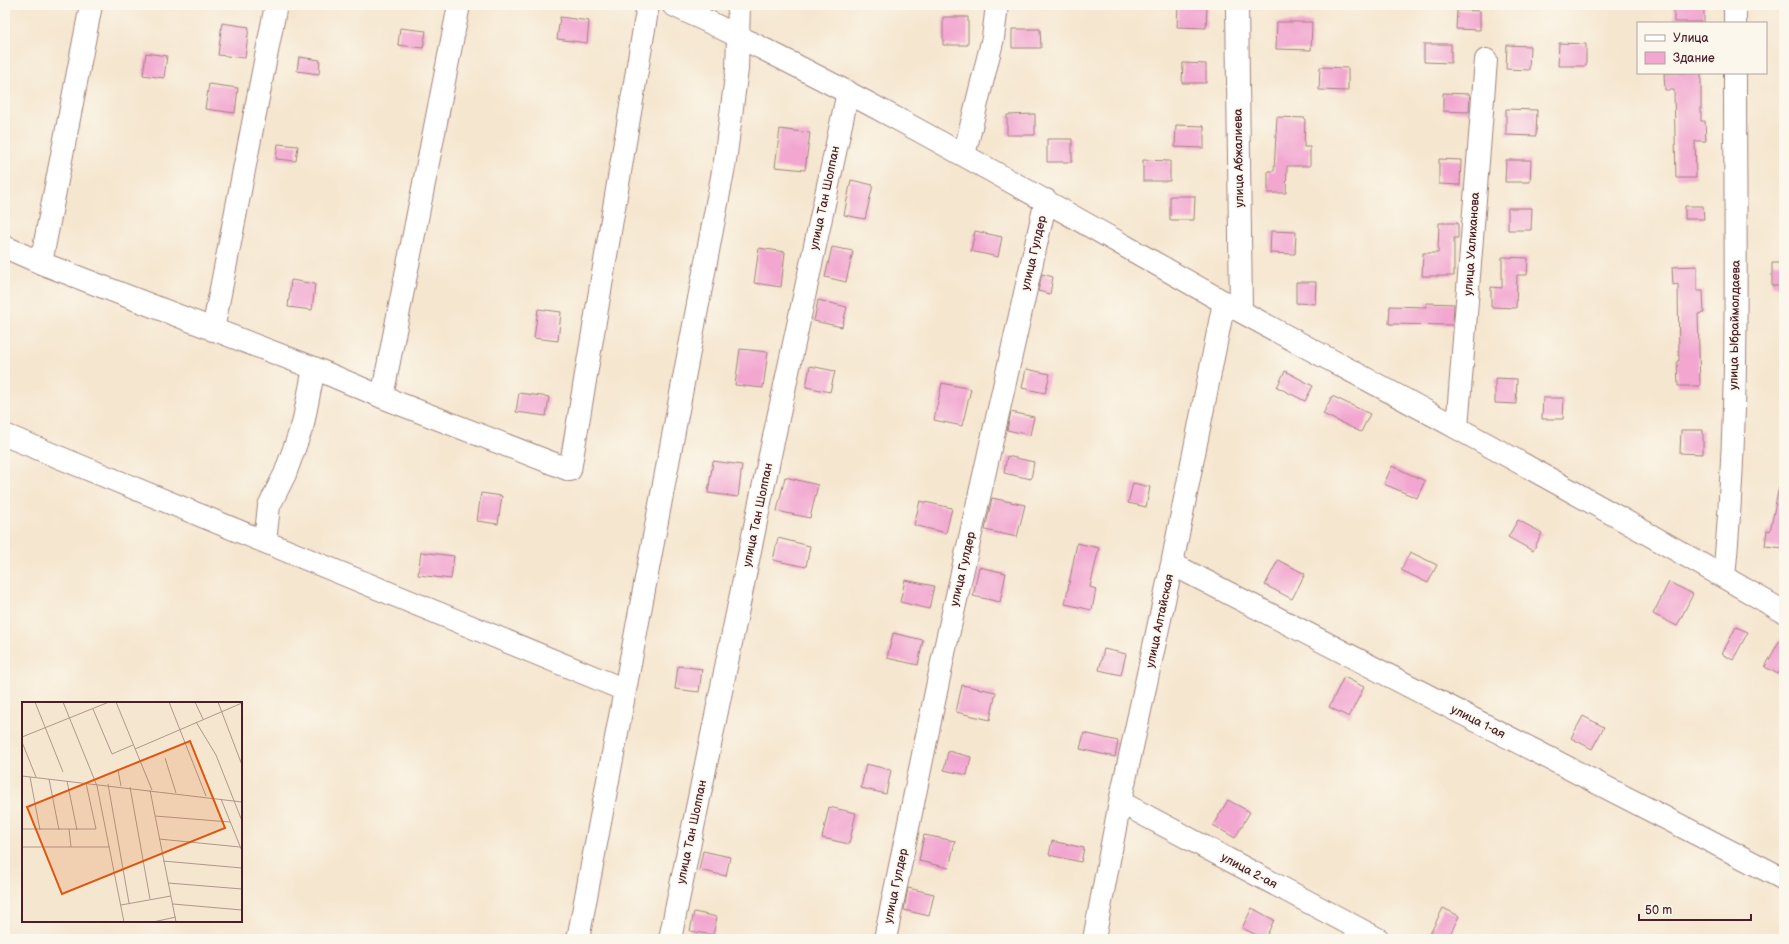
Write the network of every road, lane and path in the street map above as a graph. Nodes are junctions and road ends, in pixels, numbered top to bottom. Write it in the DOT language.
graph roads {
  1 [pos="91,5"];
  2 [pos="276,5"];
  3 [pos="459,5"];
  4 [pos="648,5"];
  5 [pos="673,5"];
  6 [pos="739,5"];
  7 [pos="997,5"];
  8 [pos="1237,5"];
  9 [pos="1735,5"];
  10 [pos="1735,22"];
  11 [pos="739,36"];
  12 [pos="1486,60"];
  13 [pos="1735,74"];
  14 [pos="848,92"];
  15 [pos="964,155"];
  16 [pos="1046,200"];
  17 [pos="5,247"];
  18 [pos="41,263"];
  19 [pos="1233,307"];
  20 [pos="213,330"];
  21 [pos="314,368"];
  22 [pos="382,397"];
  23 [pos="1457,428"];
  24 [pos="5,435"];
  25 [pos="265,542"];
  26 [pos="1172,564"];
  27 [pos="1724,577"];
  28 [pos="1784,612"];
  29 [pos="625,690"];
  30 [pos="1120,802"];
  31 [pos="1784,879"];
  32 [pos="578,939"];
  33 [pos="670,939"];
  34 [pos="885,939"];
  35 [pos="1094,939"];
  36 [pos="1378,939"];
  1 -- 18 [label="street"];
  2 -- 20 [label="street"];
  3 -- 22 [label="street"];
  4 -- 22 [label="street"];
  5 -- 11 [label="street"];
  6 -- 11 [label="street"];
  7 -- 15 [label="street"];
  8 -- 19 [label="street, улица Абжалиева"];
  9 -- 10 [label="street"];
  11 -- 14 [label="street"];
  11 -- 29 [label="street"];
  12 -- 23 [label="street, улица Уалиханова"];
  13 -- 27 [label="street, улица Ыбраймолдаева"];
  14 -- 15 [label="street"];
  14 -- 33 [label="street, улица Тан Шолпан"];
  15 -- 16 [label="street"];
  16 -- 19 [label="street"];
  16 -- 34 [label="street, улица Гулдер"];
  17 -- 18 [label="street"];
  18 -- 20 [label="street"];
  19 -- 23 [label="street"];
  19 -- 26 [label="street, улица Алтайская"];
  20 -- 21 [label="street"];
  21 -- 22 [label="street"];
  21 -- 25 [label="street"];
  23 -- 27 [label="street"];
  24 -- 25 [label="street"];
  25 -- 29 [label="street"];
  26 -- 30 [label="street, улица Алтайская"];
  26 -- 31 [label="street, улица 1-ая"];
  27 -- 28 [label="street"];
  29 -- 32 [label="street"];
  30 -- 35 [label="street, улица Алтайская"];
  30 -- 36 [label="street, улица 2-ая"];
}
